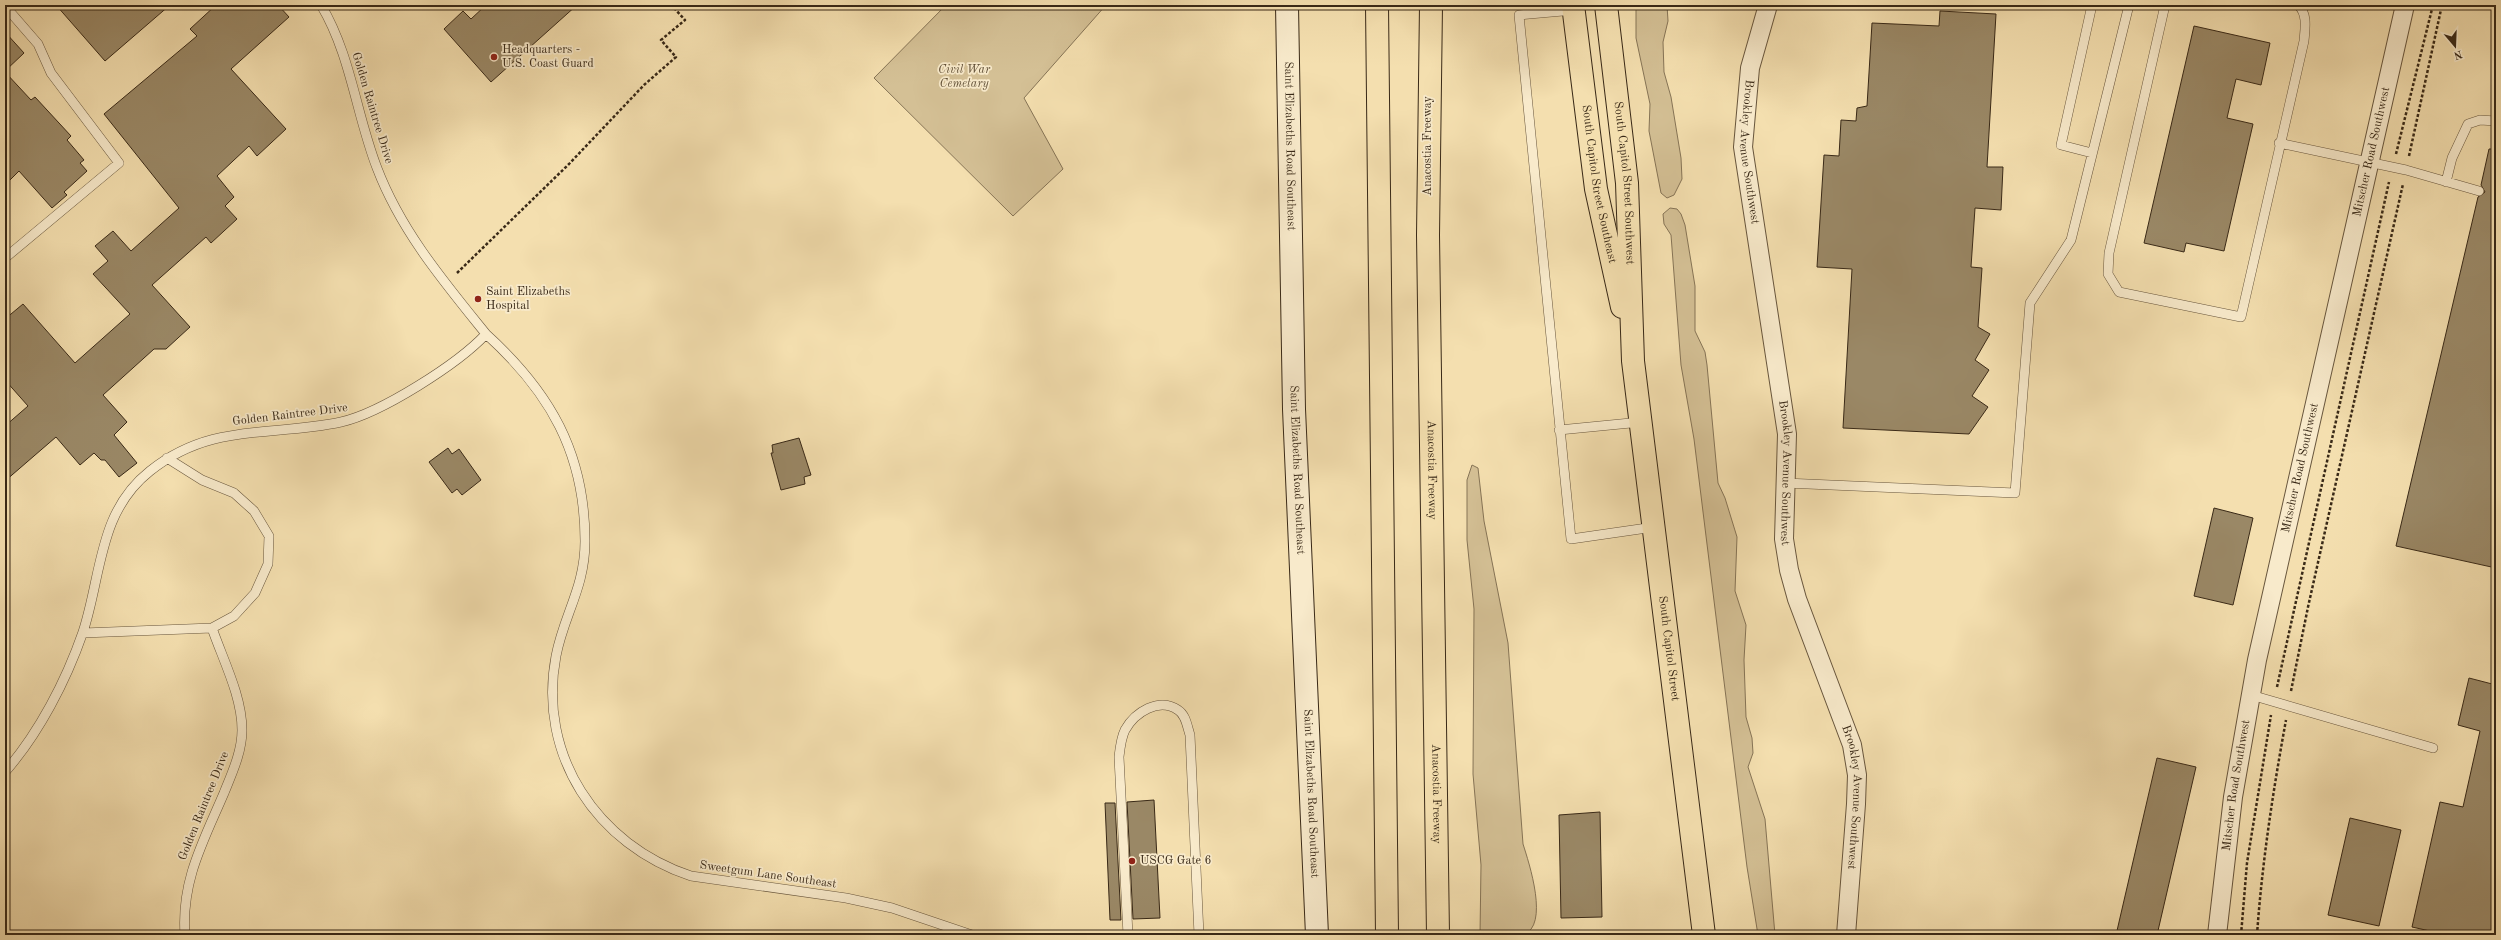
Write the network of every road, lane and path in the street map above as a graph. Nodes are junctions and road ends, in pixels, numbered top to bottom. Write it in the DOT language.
graph roads {
  1 [pos="321,5"];
  2 [pos="680,5"];
  3 [pos="1287,5"];
  4 [pos="1377,5"];
  5 [pos="1431,5"];
  6 [pos="1606,5"];
  7 [pos="1768,5"];
  8 [pos="2092,5"];
  9 [pos="2128,5"];
  10 [pos="2165,5"];
  11 [pos="2298,5"];
  12 [pos="2405,5"];
  13 [pos="2433,5"];
  14 [pos="2442,5"];
  15 [pos="5,6"];
  16 [pos="1574,7"];
  17 [pos="2496,121"];
  18 [pos="2279,143"];
  19 [pos="2092,153"];
  20 [pos="2369,163"];
  21 [pos="2393,167"];
  22 [pos="2406,170"];
  23 [pos="2446,182"];
  24 [pos="2479,191"];
  25 [pos="5,258"];
  26 [pos="446,283"];
  27 [pos="486,334"];
  28 [pos="1634,361"];
  29 [pos="1641,422"];
  30 [pos="1559,430"];
  31 [pos="167,458"];
  32 [pos="1784,483"];
  33 [pos="1654,527"];
  34 [pos="212,628"];
  35 [pos="83,632"];
  36 [pos="2251,695"];
  37 [pos="2274,702"];
  38 [pos="2288,706"];
  39 [pos="2432,748"];
  40 [pos="5,772"];
  41 [pos="185,935"];
  42 [pos="972,935"];
  43 [pos="1128,935"];
  44 [pos="1199,935"];
  45 [pos="1317,935"];
  46 [pos="1387,935"];
  47 [pos="1438,935"];
  48 [pos="1704,935"];
  49 [pos="1846,935"];
  50 [pos="2217,935"];
  51 [pos="2241,935"];
  52 [pos="2257,935"];
  1 -- 26 [label="lane, Golden Raintree Drive"];
  2 -- 26 [label="path"];
  3 -- 45 [label="main road, Saint Elizabeths Road Southeast"];
  4 -- 46 [label="main road"];
  5 -- 47 [label="main road, Anacostia Freeway"];
  6 -- 28 [label="main road, South Capitol Street Southwest"];
  7 -- 32 [label="street, Brookley Avenue Southwest"];
  8 -- 19 [label="lane"];
  9 -- 19 [label="lane"];
  10 -- 18 [label="lane"];
  11 -- 18 [label="lane"];
  12 -- 20 [label="street, Mitscher Road Southwest"];
  13 -- 21 [label="path"];
  14 -- 22 [label="path"];
  15 -- 25 [label="lane"];
  16 -- 28 [label="main road, South Capitol Street Southeast"];
  16 -- 30 [label="lane"];
  17 -- 23 [label="lane"];
  18 -- 20 [label="lane"];
  19 -- 32 [label="lane"];
  20 -- 21 [label="lane"];
  20 -- 36 [label="street, Mitscher Road Southwest"];
  21 -- 22 [label="lane"];
  21 -- 37 [label="path"];
  22 -- 23 [label="lane"];
  22 -- 38 [label="path"];
  23 -- 24 [label="lane"];
  26 -- 27 [label="lane, Golden Raintree Drive"];
  27 -- 31 [label="lane, Golden Raintree Drive"];
  27 -- 42 [label="lane, Sweetgum Lane Southeast"];
  28 -- 29 [label="main road, South Capitol Street"];
  29 -- 30 [label="lane"];
  29 -- 33 [label="main road, South Capitol Street"];
  30 -- 33 [label="lane"];
  31 -- 34 [label="lane"];
  31 -- 35 [label="lane, Golden Raintree Drive"];
  32 -- 49 [label="street, Brookley Avenue Southwest"];
  33 -- 48 [label="main road, South Capitol Street"];
  34 -- 35 [label="lane"];
  34 -- 41 [label="lane, Golden Raintree Drive"];
  35 -- 40 [label="lane, Golden Raintree Drive"];
  36 -- 37 [label="lane"];
  36 -- 50 [label="street, Mitscher Road Southwest"];
  37 -- 38 [label="lane"];
  37 -- 51 [label="path"];
  38 -- 39 [label="lane"];
  38 -- 52 [label="path"];
  43 -- 44 [label="lane"];
}
